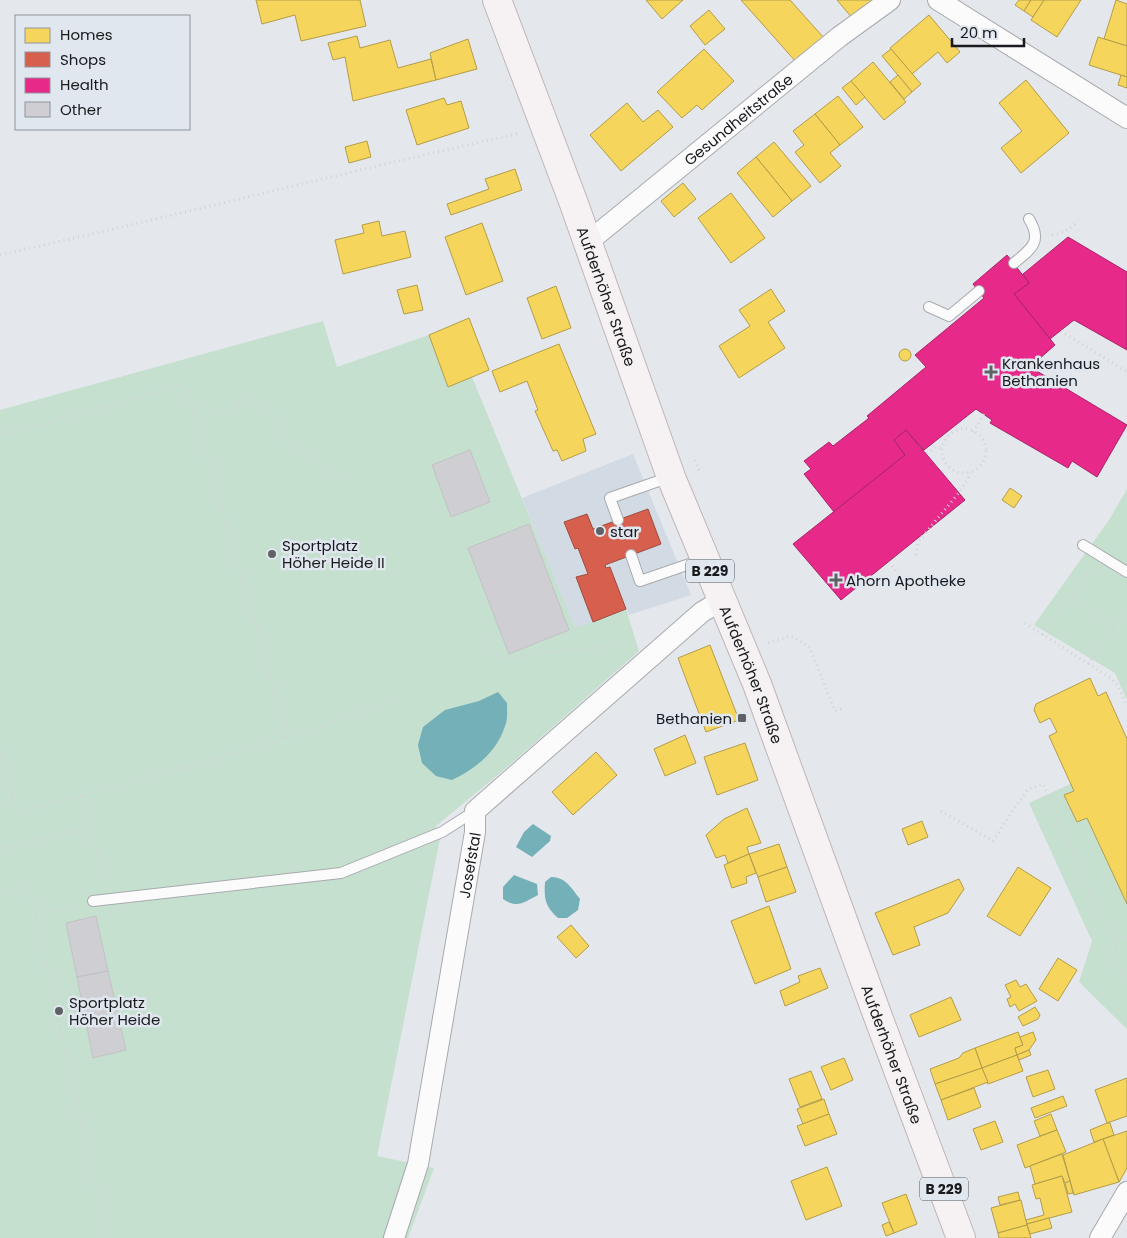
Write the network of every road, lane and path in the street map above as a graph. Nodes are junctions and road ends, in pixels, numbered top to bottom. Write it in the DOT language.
graph roads {
  1 [pos="497,0"];
  2 [pos="890,0"];
  3 [pos="938,0"];
  4 [pos="1127,118"];
  5 [pos="545,127"];
  6 [pos="1029,219"];
  7 [pos="1078,221"];
  8 [pos="1036,237"];
  9 [pos="588,242"];
  10 [pos="0,255"];
  11 [pos="1014,263"];
  12 [pos="979,291"];
  13 [pos="928,307"];
  14 [pos="1061,331"];
  15 [pos="1127,372"];
  16 [pos="984,414"];
  17 [pos="197,421"];
  18 [pos="974,432"];
  19 [pos="0,436"];
  20 [pos="943,448"];
  21 [pos="927,454"];
  22 [pos="972,472"];
  23 [pos="671,477"];
  24 [pos="340,480"];
  25 [pos="618,520"];
  26 [pos="1083,545"];
  27 [pos="630,555"];
  28 [pos="916,555"];
  29 [pos="1099,555"];
  30 [pos="704,559"];
  31 [pos="889,562"];
  32 [pos="896,571"];
  33 [pos="1127,572"];
  34 [pos="1072,596"];
  35 [pos="722,600"];
  36 [pos="1127,609"];
  37 [pos="1025,623"];
  38 [pos="1115,626"];
  39 [pos="1042,635"];
  40 [pos="482,638"];
  41 [pos="635,643"];
  42 [pos="765,644"];
  43 [pos="1088,664"];
  44 [pos="394,700"];
  45 [pos="1127,706"];
  46 [pos="844,708"];
  47 [pos="288,736"];
  48 [pos="0,749"];
  49 [pos="83,796"];
  50 [pos="475,811"];
  51 [pos="942,811"];
  52 [pos="91,828"];
  53 [pos="0,848"];
  54 [pos="0,893"];
  55 [pos="108,900"];
  56 [pos="93,901"];
  57 [pos="36,915"];
  58 [pos="1118,938"];
  59 [pos="1127,938"];
  60 [pos="1127,980"];
  61 [pos="1127,1192"];
  62 [pos="107,1238"];
  63 [pos="394,1238"];
  64 [pos="961,1238"];
  65 [pos="1100,1238"];
  1 -- 5 [label="main road, Aufderhöher Straße / B 229"];
  2 -- 9 [label="street, Gesundheitstraße"];
  3 -- 4 [label="street"];
  5 -- 9 [label="main road, Aufderhöher Straße / B 229"];
  5 -- 10 [label="path"];
  6 -- 8 [label="lane"];
  7 -- 8 [label="path"];
  8 -- 11 [label="lane"];
  9 -- 23 [label="main road, Aufderhöher Straße / B 229"];
  12 -- 13 [label="lane"];
  14 -- 15 [label="path"];
  16 -- 18 [label="path"];
  17 -- 19 [label="path"];
  17 -- 24 [label="path"];
  17 -- 47 [label="path"];
  18 -- 20 [label="path"];
  18 -- 22 [label="path"];
  20 -- 21 [label="path"];
  20 -- 22 [label="path"];
  22 -- 28 [label="path"];
  23 -- 25 [label="lane"];
  23 -- 30 [label="main road, Aufderhöher Straße / B 229"];
  26 -- 29 [label="lane"];
  27 -- 30 [label="lane"];
  29 -- 33 [label="lane"];
  29 -- 34 [label="path"];
  30 -- 35 [label="main road, Aufderhöher Straße / B 229"];
  31 -- 32 [label="path"];
  34 -- 38 [label="path"];
  34 -- 39 [label="path"];
  35 -- 50 [label="street, Josefstal"];
  35 -- 64 [label="main road, Aufderhöher Straße / B 229"];
  36 -- 38 [label="path"];
  37 -- 39 [label="path"];
  38 -- 43 [label="path"];
  39 -- 43 [label="path"];
  40 -- 41 [label="path"];
  42 -- 46 [label="path"];
  43 -- 45 [label="path"];
  44 -- 47 [label="path"];
  47 -- 49 [label="path"];
  48 -- 49 [label="path"];
  49 -- 52 [label="path"];
  50 -- 55 [label="lane"];
  50 -- 63 [label="street, Josefstal"];
  51 -- 58 [label="path"];
  52 -- 53 [label="path"];
  52 -- 55 [label="path"];
  54 -- 57 [label="path"];
  55 -- 56 [label="lane"];
  56 -- 57 [label="path"];
  57 -- 62 [label="path"];
  58 -- 59 [label="path"];
  58 -- 60 [label="path"];
  61 -- 65 [label="street"];
}
